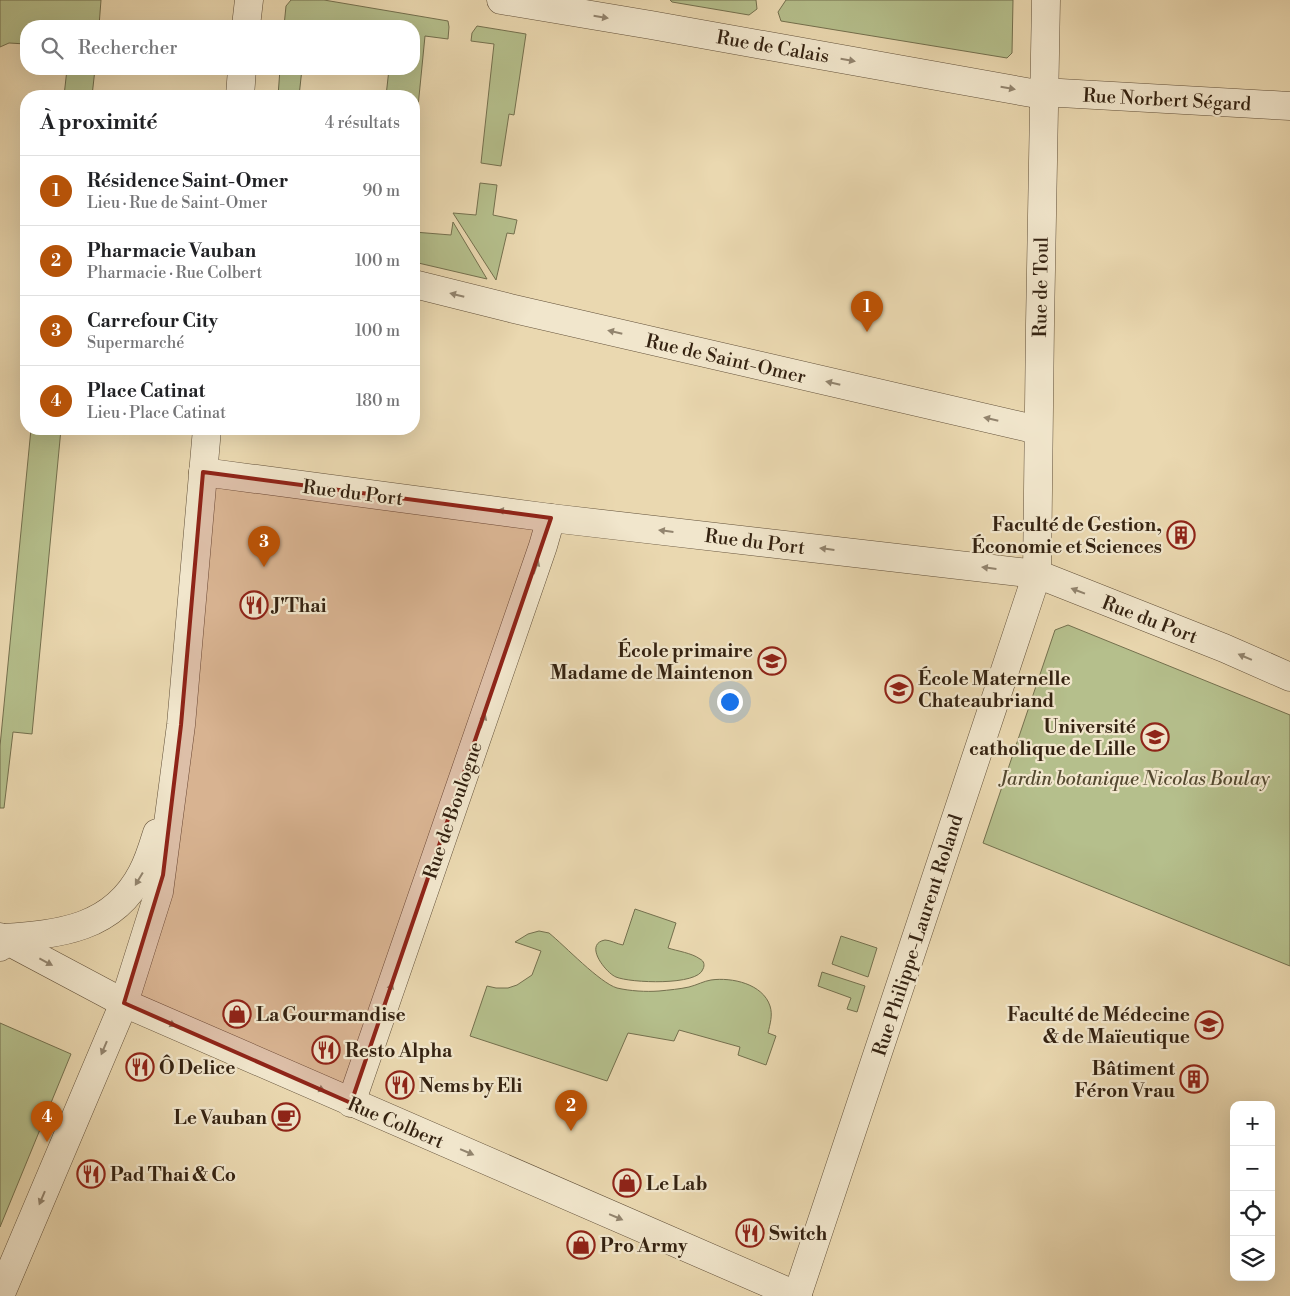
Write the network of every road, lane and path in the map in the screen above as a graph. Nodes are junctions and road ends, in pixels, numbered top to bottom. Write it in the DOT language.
graph roads {
  1 [pos="249,0"];
  2 [pos="502,0"];
  3 [pos="1046,0"];
  4 [pos="247,20"];
  5 [pos="242,75"];
  6 [pos="240,90"];
  7 [pos="1044,95"];
  8 [pos="1290,106"];
  9 [pos="420,285"];
  10 [pos="1038,430"];
  11 [pos="206,435"];
  12 [pos="203,472"];
  13 [pos="552,518"];
  14 [pos="1037,574"];
  15 [pos="1290,677"];
  16 [pos="174,784"];
  17 [pos="1,941"];
  18 [pos="124,1004"];
  19 [pos="351,1102"];
  20 [pos="0,1296"];
  21 [pos="797,1296"];
  1 -- 4 [label="street"];
  2 -- 7 [label="street, Rue de Calais, one-way"];
  3 -- 7 [label="street, Rue de Toul"];
  5 -- 6 [label="street"];
  7 -- 8 [label="street, Rue Norbert Ségard"];
  7 -- 10 [label="street, Rue de Toul"];
  10 -- 9 [label="street, Rue de Saint-Omer, one-way"];
  10 -- 14 [label="street, Rue de Toul"];
  11 -- 12 [label="street"];
  13 -- 12 [label="street, Rue du Port, one-way"];
  12 -- 16 [label="street"];
  14 -- 13 [label="street, Rue du Port, one-way"];
  19 -- 13 [label="street, Rue de Boulogne, one-way"];
  15 -- 14 [label="street, Rue du Port, one-way"];
  14 -- 21 [label="street, Rue Philippe-Laurent Roland"];
  16 -- 17 [label="street, one-way"];
  16 -- 18 [label="street"];
  17 -- 18 [label="street, Rue Colbert, one-way"];
  18 -- 19 [label="street, Rue Colbert, one-way"];
  18 -- 20 [label="street, one-way"];
  19 -- 21 [label="street, Rue Colbert, one-way"];
}
